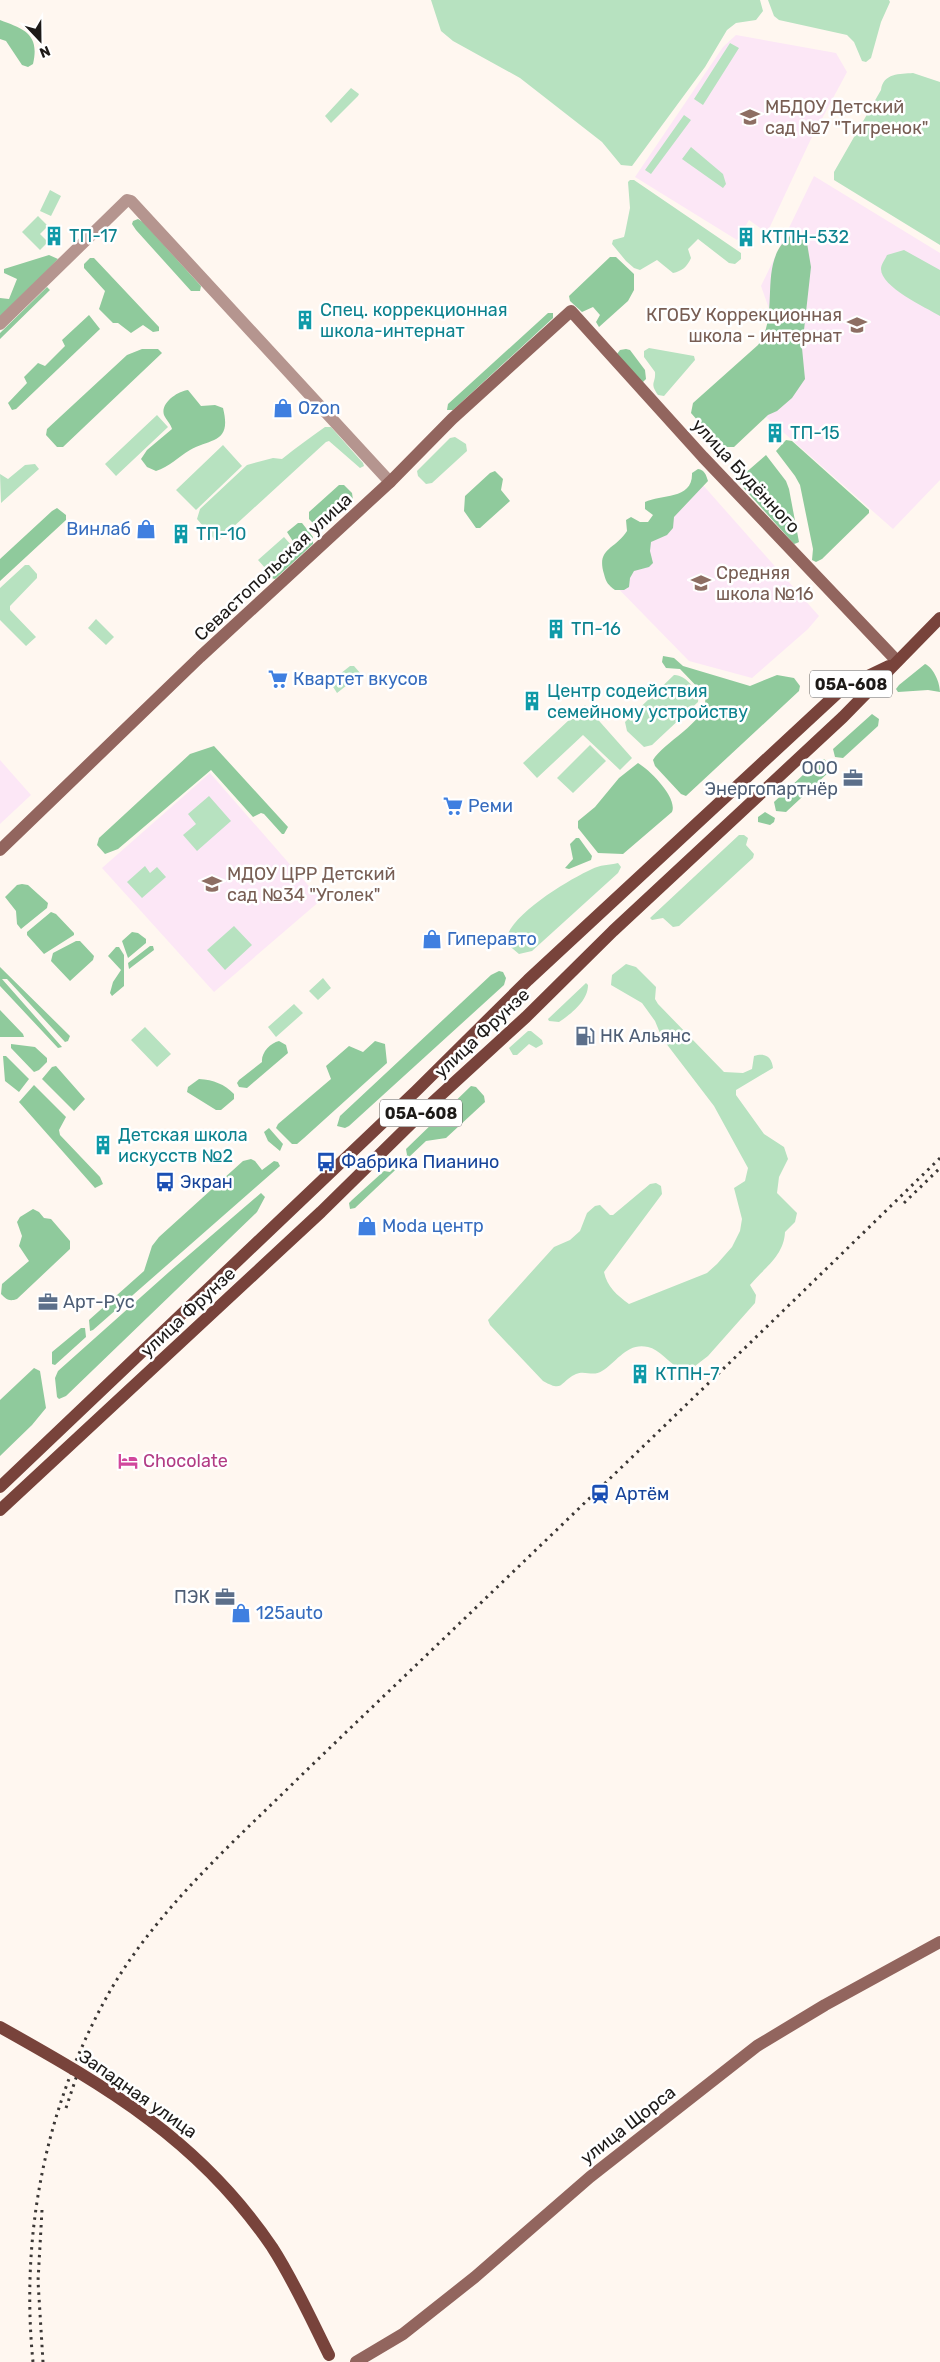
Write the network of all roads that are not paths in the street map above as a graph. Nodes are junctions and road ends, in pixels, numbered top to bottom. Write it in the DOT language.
graph roads {
  1 [pos="571,311"];
  2 [pos="0,324"];
  3 [pos="390,482"];
  4 [pos="940,618"];
  5 [pos="897,661"];
  6 [pos="0,850"];
  7 [pos="0,1487"];
  8 [pos="0,1510"];
  9 [pos="940,1942"];
  10 [pos="0,2027"];
  11 [pos="331,2358"];
  12 [pos="356,2362"];
  1 -- 3 [label="main road, Севастопольская улица"];
  1 -- 5 [label="main road, улица Будённого"];
  2 -- 3 [label="street"];
  3 -- 6 [label="main road, Севастопольская улица"];
  4 -- 5 [label="main road, улица Фрунзе / 05А-608"];
  5 -- 7 [label="main road, улица Фрунзе / 05А-608"];
  5 -- 8 [label="main road, улица Фрунзе / 05А-608"];
  9 -- 12 [label="main road, улица Щорса"];
  10 -- 11 [label="main road, Западная улица, bridge"];
}
